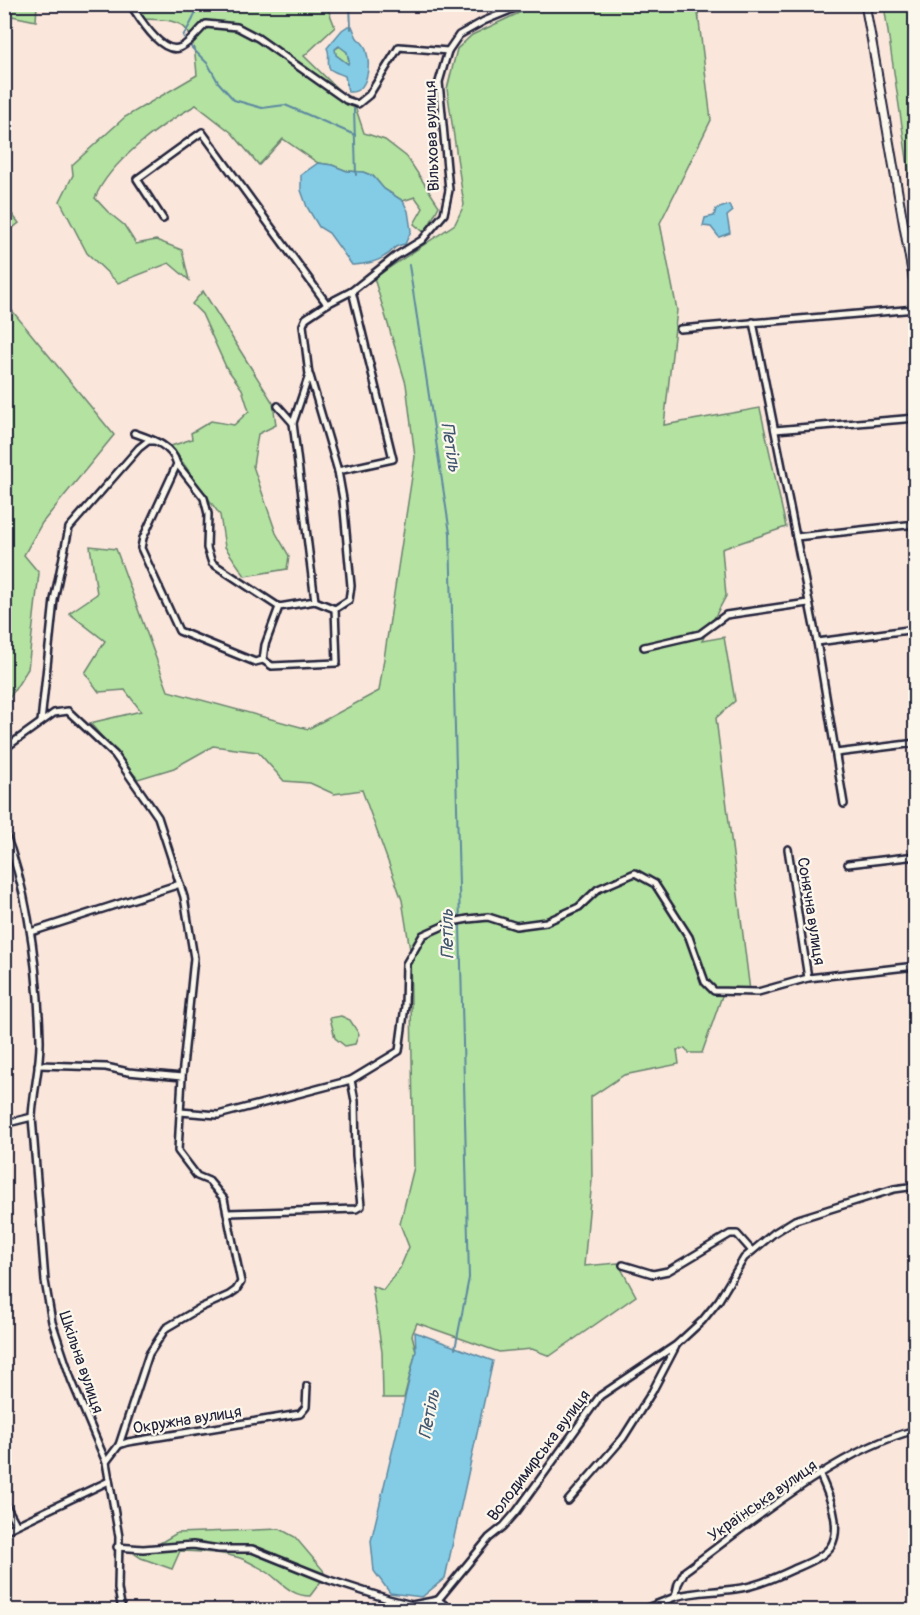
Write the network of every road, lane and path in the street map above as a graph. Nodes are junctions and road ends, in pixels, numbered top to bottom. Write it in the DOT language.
graph roads {
  1 [pos="130,4"];
  2 [pos="525,4"];
  3 [pos="866,4"];
  4 [pos="448,51"];
  5 [pos="163,219"];
  6 [pos="352,291"];
  7 [pos="915,293"];
  8 [pos="327,304"];
  9 [pos="915,309"];
  10 [pos="753,322"];
  11 [pos="680,329"];
  12 [pos="309,375"];
  13 [pos="278,406"];
  14 [pos="915,418"];
  15 [pos="293,423"];
  16 [pos="775,430"];
  17 [pos="134,433"];
  18 [pos="156,441"];
  19 [pos="177,464"];
  20 [pos="338,471"];
  21 [pos="915,524"];
  22 [pos="796,537"];
  23 [pos="315,601"];
  24 [pos="808,603"];
  25 [pos="279,607"];
  26 [pos="335,609"];
  27 [pos="915,629"];
  28 [pos="817,642"];
  29 [pos="644,646"];
  30 [pos="263,660"];
  31 [pos="41,722"];
  32 [pos="915,743"];
  33 [pos="4,748"];
  34 [pos="836,753"];
  35 [pos="844,804"];
  36 [pos="4,830"];
  37 [pos="788,849"];
  38 [pos="915,856"];
  39 [pos="848,864"];
  40 [pos="180,884"];
  41 [pos="31,932"];
  42 [pos="915,966"];
  43 [pos="808,978"];
  44 [pos="38,1065"];
  45 [pos="182,1077"];
  46 [pos="351,1080"];
  47 [pos="180,1112"];
  48 [pos="32,1117"];
  49 [pos="4,1124"];
  50 [pos="915,1186"];
  51 [pos="228,1213"];
  52 [pos="752,1251"];
  53 [pos="623,1265"];
  54 [pos="676,1345"];
  55 [pos="306,1386"];
  56 [pos="915,1430"];
  57 [pos="119,1445"];
  58 [pos="106,1462"];
  59 [pos="820,1475"];
  60 [pos="109,1481"];
  61 [pos="568,1501"];
  62 [pos="4,1502"];
  63 [pos="16,1524"];
  64 [pos="4,1531"];
  65 [pos="117,1547"];
  66 [pos="675,1597"];
  67 [pos="438,1600"];
  68 [pos="122,1611"];
  69 [pos="451,1611"];
  70 [pos="642,1611"];
  1 -- 4 [label="street"];
  2 -- 4 [label="street"];
  3 -- 7 [label="street"];
  4 -- 6 [label="street, Вільхова вулиця"];
  5 -- 8 [label="street"];
  6 -- 8 [label="street, Вільхова вулиця"];
  6 -- 20 [label="street"];
  8 -- 12 [label="street, Вільхова вулиця"];
  9 -- 10 [label="street"];
  10 -- 11 [label="street"];
  10 -- 16 [label="street"];
  12 -- 15 [label="street"];
  12 -- 20 [label="street"];
  13 -- 15 [label="street"];
  14 -- 16 [label="street"];
  15 -- 23 [label="street"];
  16 -- 22 [label="street"];
  17 -- 18 [label="street"];
  18 -- 19 [label="street"];
  18 -- 31 [label="street"];
  19 -- 25 [label="street"];
  19 -- 30 [label="street"];
  20 -- 26 [label="street"];
  21 -- 22 [label="street"];
  22 -- 24 [label="street"];
  23 -- 25 [label="street"];
  23 -- 26 [label="street"];
  24 -- 28 [label="street"];
  24 -- 29 [label="street"];
  25 -- 30 [label="street"];
  26 -- 30 [label="street"];
  27 -- 28 [label="street"];
  28 -- 34 [label="street"];
  31 -- 33 [label="street"];
  31 -- 40 [label="street, Окружна вулиця"];
  32 -- 34 [label="street"];
  34 -- 35 [label="street"];
  36 -- 41 [label="street, Шкільна вулиця"];
  37 -- 43 [label="street, Сонячна вулиця"];
  38 -- 39 [label="street"];
  40 -- 41 [label="street"];
  40 -- 45 [label="street, Окружна вулиця"];
  41 -- 44 [label="street, Шкільна вулиця"];
  42 -- 43 [label="street"];
  43 -- 46 [label="street"];
  44 -- 45 [label="street"];
  44 -- 48 [label="street, Шкільна вулиця"];
  45 -- 47 [label="street, Окружна вулиця"];
  46 -- 47 [label="street"];
  46 -- 51 [label="street"];
  47 -- 51 [label="street, Окружна вулиця"];
  48 -- 49 [label="street"];
  48 -- 58 [label="street, Шкільна вулиця"];
  50 -- 52 [label="street, Володимирська вулиця"];
  51 -- 57 [label="street, Окружна вулиця"];
  52 -- 53 [label="street"];
  52 -- 54 [label="street, Володимирська вулиця"];
  54 -- 61 [label="street, Володимирська вулиця"];
  54 -- 67 [label="street, Володимирська вулиця"];
  55 -- 57 [label="street, Окружна вулиця"];
  56 -- 59 [label="street, Українська вулиця"];
  57 -- 58 [label="street"];
  58 -- 60 [label="street, Шкільна вулиця"];
  59 -- 66 [label="street, Українська вулиця"];
  59 -- 66 [label="street"];
  60 -- 63 [label="street"];
  60 -- 65 [label="street, Шкільна вулиця"];
  62 -- 63 [label="street"];
  63 -- 64 [label="street"];
  65 -- 67 [label="street"];
  65 -- 68 [label="street, Шкільна вулиця"];
  66 -- 70 [label="street"];
  67 -- 69 [label="street"];
}
